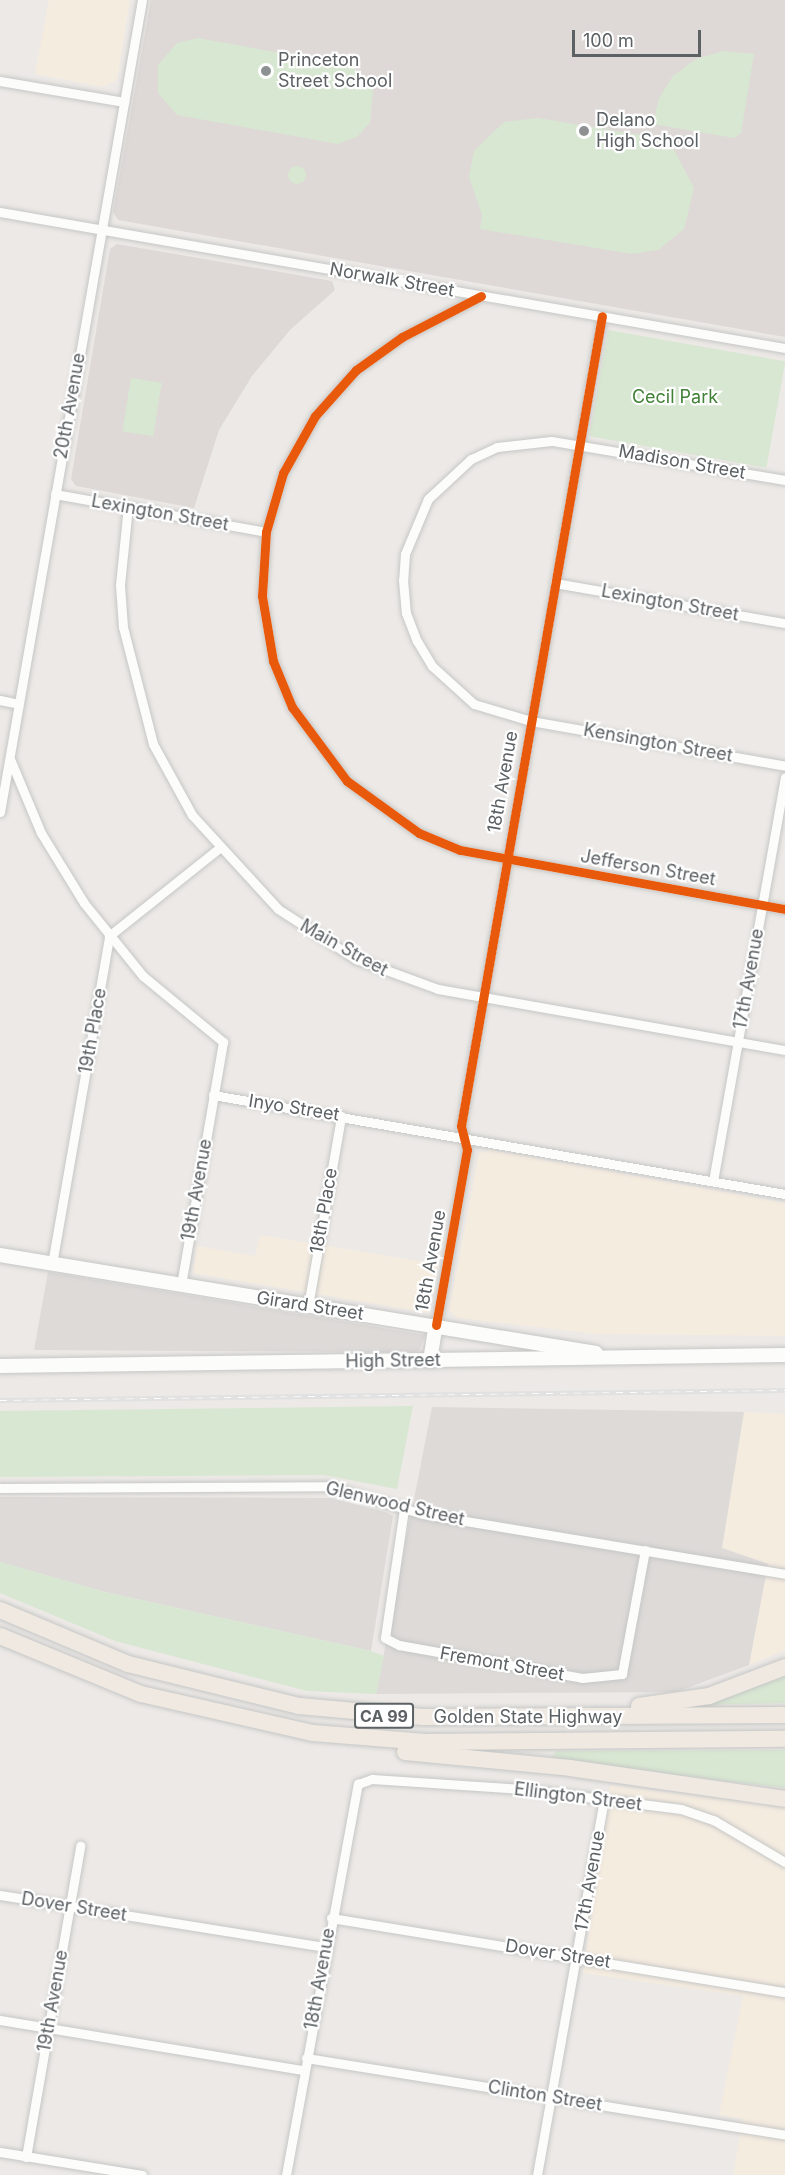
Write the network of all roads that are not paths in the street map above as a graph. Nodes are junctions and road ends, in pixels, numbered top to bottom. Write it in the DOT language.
graph roads {
  1 [pos="142,0"];
  2 [pos="0,81"];
  3 [pos="124,102"];
  4 [pos="0,212"];
  5 [pos="101,228"];
  6 [pos="481,296"];
  7 [pos="602,316"];
  8 [pos="785,348"];
  9 [pos="579,444"];
  10 [pos="785,480"];
  11 [pos="55,494"];
  12 [pos="128,506"];
  13 [pos="266,532"];
  14 [pos="555,583"];
  15 [pos="785,623"];
  16 [pos="0,700"];
  17 [pos="19,704"];
  18 [pos="531,721"];
  19 [pos="10,756"];
  20 [pos="785,765"];
  21 [pos="785,777"];
  22 [pos="0,812"];
  23 [pos="218,849"];
  24 [pos="506,860"];
  25 [pos="762,905"];
  26 [pos="785,909"];
  27 [pos="109,936"];
  28 [pos="482,998"];
  29 [pos="739,1041"];
  30 [pos="785,1050"];
  31 [pos="213,1095"];
  32 [pos="341,1116"];
  33 [pos="464,1138"];
  34 [pos="713,1181"];
  35 [pos="785,1194"];
  36 [pos="0,1255"];
  37 [pos="52,1264"];
  38 [pos="181,1284"];
  39 [pos="308,1306"];
  40 [pos="436,1325"];
  41 [pos="785,1355"];
  42 [pos="619,1358"];
  43 [pos="430,1361"];
  44 [pos="0,1366"];
  45 [pos="0,1488"];
  46 [pos="404,1509"];
  47 [pos="645,1550"];
  48 [pos="785,1574"];
  49 [pos="0,1610"];
  50 [pos="0,1636"];
  51 [pos="785,1667"];
  52 [pos="785,1715"];
  53 [pos="540,1717"];
  54 [pos="313,1733"];
  55 [pos="785,1738"];
  56 [pos="358,1784"];
  57 [pos="785,1799"];
  58 [pos="603,1800"];
  59 [pos="80,1846"];
  60 [pos="785,1862"];
  61 [pos="0,1895"];
  62 [pos="70,1906"];
  63 [pos="332,1918"];
  64 [pos="326,1947"];
  65 [pos="576,1957"];
  66 [pos="785,1992"];
  67 [pos="0,2020"];
  68 [pos="49,2027"];
  69 [pos="306,2058"];
  70 [pos="303,2070"];
  71 [pos="552,2096"];
  72 [pos="785,2135"];
  73 [pos="0,2152"];
  74 [pos="26,2157"];
  75 [pos="142,2175"];
  76 [pos="286,2175"];
  77 [pos="537,2175"];
  1 -- 3 [label="street, 20th Avenue"];
  2 -- 3 [label="street"];
  3 -- 5 [label="street, 20th Avenue"];
  4 -- 5 [label="street, Norwalk Street"];
  5 -- 6 [label="street, Norwalk Street"];
  5 -- 11 [label="street, 20th Avenue"];
  6 -- 7 [label="street, Norwalk Street"];
  6 -- 13 [label="street, Jefferson Street"];
  7 -- 8 [label="street, Norwalk Street"];
  7 -- 9 [label="street, 18th Avenue"];
  9 -- 10 [label="street, Madison Street"];
  9 -- 14 [label="street, 18th Avenue"];
  9 -- 18 [label="street, Madison Street"];
  11 -- 12 [label="street, Lexington Street"];
  11 -- 17 [label="street, 20th Avenue"];
  12 -- 13 [label="street, Lexington Street"];
  12 -- 23 [label="street, Main Street"];
  13 -- 24 [label="street, Jefferson Street"];
  14 -- 15 [label="street, Lexington Street"];
  14 -- 18 [label="street, 18th Avenue"];
  16 -- 17 [label="street"];
  17 -- 19 [label="street, 20th Avenue"];
  18 -- 20 [label="street, Kensington Street"];
  18 -- 24 [label="street, 18th Avenue"];
  19 -- 22 [label="street, 20th Avenue"];
  19 -- 27 [label="street"];
  21 -- 25 [label="street, 17th Avenue"];
  23 -- 27 [label="street"];
  23 -- 28 [label="street, Main Street"];
  24 -- 25 [label="street, Jefferson Street"];
  24 -- 28 [label="street, 18th Avenue"];
  25 -- 26 [label="street, Jefferson Street"];
  25 -- 29 [label="street, 17th Avenue"];
  27 -- 31 [label="street"];
  27 -- 37 [label="street, 19th Place"];
  28 -- 29 [label="street, Main Street"];
  28 -- 33 [label="street, 18th Avenue"];
  29 -- 30 [label="street, Main Street"];
  29 -- 34 [label="street, 17th Avenue"];
  31 -- 32 [label="street, Inyo Street"];
  31 -- 38 [label="street, 19th Avenue"];
  32 -- 33 [label="street, Inyo Street"];
  32 -- 39 [label="street, 18th Place"];
  33 -- 34 [label="street, Inyo Street"];
  33 -- 40 [label="street, 18th Avenue"];
  34 -- 35 [label="street, Inyo Street"];
  36 -- 37 [label="main road, Girard Street"];
  37 -- 38 [label="main road, Girard Street"];
  38 -- 39 [label="main road, Girard Street"];
  39 -- 40 [label="main road, Girard Street"];
  40 -- 42 [label="main road, Girard Street"];
  40 -- 43 [label="main road, 18th Avenue"];
  41 -- 42 [label="main road, High Street"];
  42 -- 43 [label="main road, High Street"];
  43 -- 44 [label="main road, High Street"];
  45 -- 46 [label="street, Glenwood Street"];
  46 -- 47 [label="street, Glenwood Street"];
  46 -- 47 [label="street, Fremont Street"];
  47 -- 48 [label="street, Glenwood Street"];
  49 -- 53 [label="highway, Golden State Highway / CA 99"];
  50 -- 54 [label="highway, Golden State Highway / CA 99"];
  51 -- 53 [label="highway"];
  52 -- 53 [label="highway, Golden State Highway / CA 99"];
  54 -- 55 [label="highway, Golden State Highway / CA 99"];
  54 -- 57 [label="highway"];
  56 -- 58 [label="street, Ellington Street"];
  56 -- 63 [label="street, 18th Avenue"];
  58 -- 60 [label="street, Ellington Street"];
  58 -- 65 [label="street, 17th Avenue"];
  59 -- 62 [label="street, 19th Avenue"];
  61 -- 62 [label="street, Dover Street"];
  62 -- 64 [label="street, Dover Street"];
  62 -- 68 [label="street, 19th Avenue"];
  63 -- 64 [label="street, 18th Avenue"];
  63 -- 65 [label="street, Dover Street"];
  64 -- 69 [label="street, 18th Avenue"];
  65 -- 66 [label="street, Dover Street"];
  65 -- 71 [label="street, 17th Avenue"];
  67 -- 68 [label="street"];
  68 -- 70 [label="street"];
  68 -- 74 [label="street, 19th Avenue"];
  69 -- 70 [label="street, 18th Avenue"];
  69 -- 71 [label="street, Clinton Street"];
  70 -- 76 [label="street, 18th Avenue"];
  71 -- 72 [label="street, Clinton Street"];
  71 -- 77 [label="street, 17th Avenue"];
  73 -- 74 [label="street"];
  74 -- 75 [label="street"];
}
